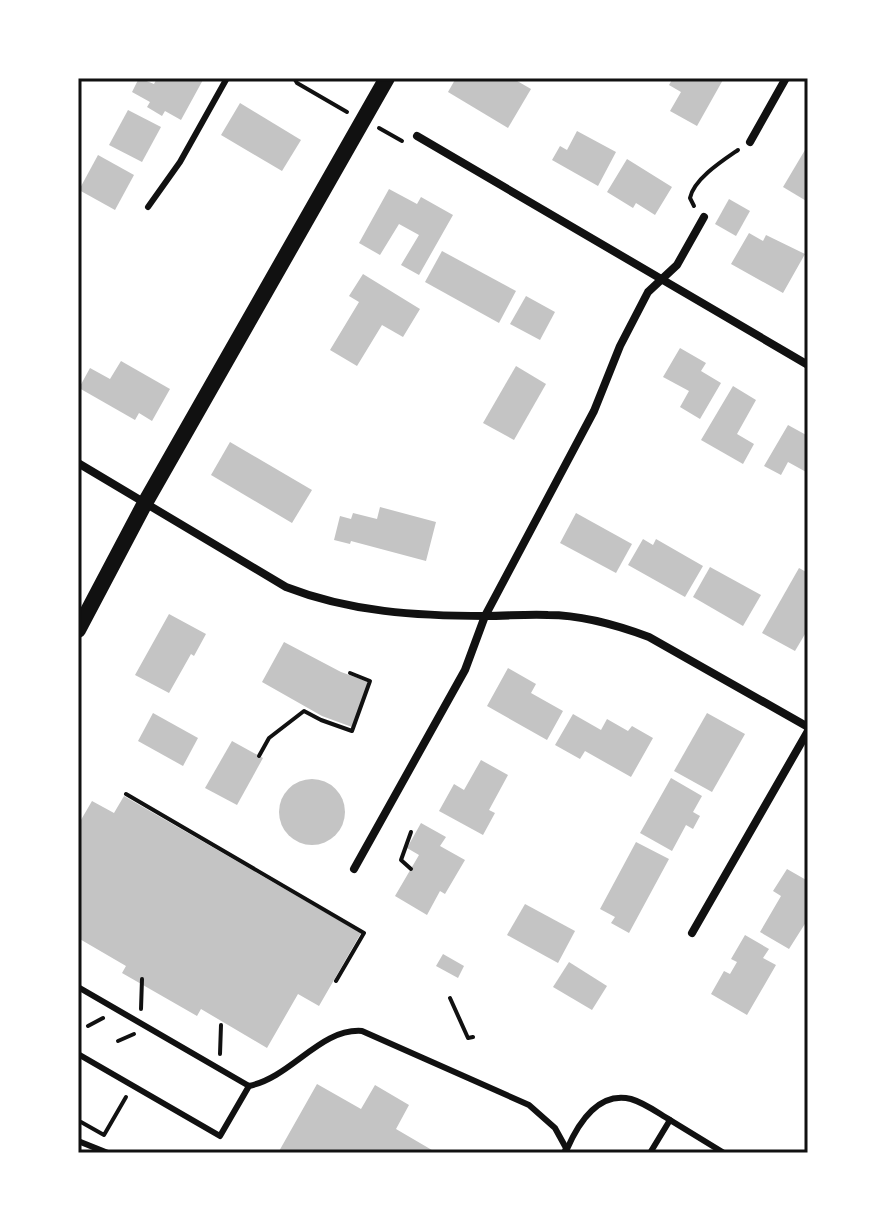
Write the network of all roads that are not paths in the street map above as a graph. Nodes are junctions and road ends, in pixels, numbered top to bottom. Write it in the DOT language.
graph roads {
  1 [pos="227,78"];
  2 [pos="387,78"];
  3 [pos="786,78"];
  4 [pos="417,136"];
  5 [pos="750,142"];
  6 [pos="148,207"];
  7 [pos="704,217"];
  8 [pos="660,279"];
  9 [pos="808,365"];
  10 [pos="78,463"];
  11 [pos="145,503"];
  12 [pos="485,616"];
  13 [pos="78,630"];
  14 [pos="808,729"];
  15 [pos="354,869"];
  16 [pos="692,933"];
  17 [pos="78,987"];
  18 [pos="78,1054"];
  19 [pos="249,1086"];
  20 [pos="670,1120"];
  21 [pos="78,1141"];
  22 [pos="566,1151"];
  23 [pos="108,1153"];
  24 [pos="650,1153"];
  25 [pos="724,1153"];
  1 -- 6 [label="lane"];
  2 -- 11 [label="main road"];
  3 -- 5 [label="street"];
  4 -- 8 [label="street"];
  7 -- 8 [label="street"];
  8 -- 9 [label="street"];
  8 -- 12 [label="street"];
  10 -- 11 [label="street"];
  11 -- 12 [label="street"];
  11 -- 13 [label="main road"];
  12 -- 14 [label="street"];
  12 -- 15 [label="street"];
  14 -- 16 [label="street"];
  17 -- 19 [label="lane"];
  18 -- 19 [label="lane"];
  19 -- 22 [label="lane"];
  20 -- 22 [label="lane"];
  20 -- 24 [label="lane"];
  20 -- 25 [label="lane"];
  21 -- 23 [label="lane"];
}
